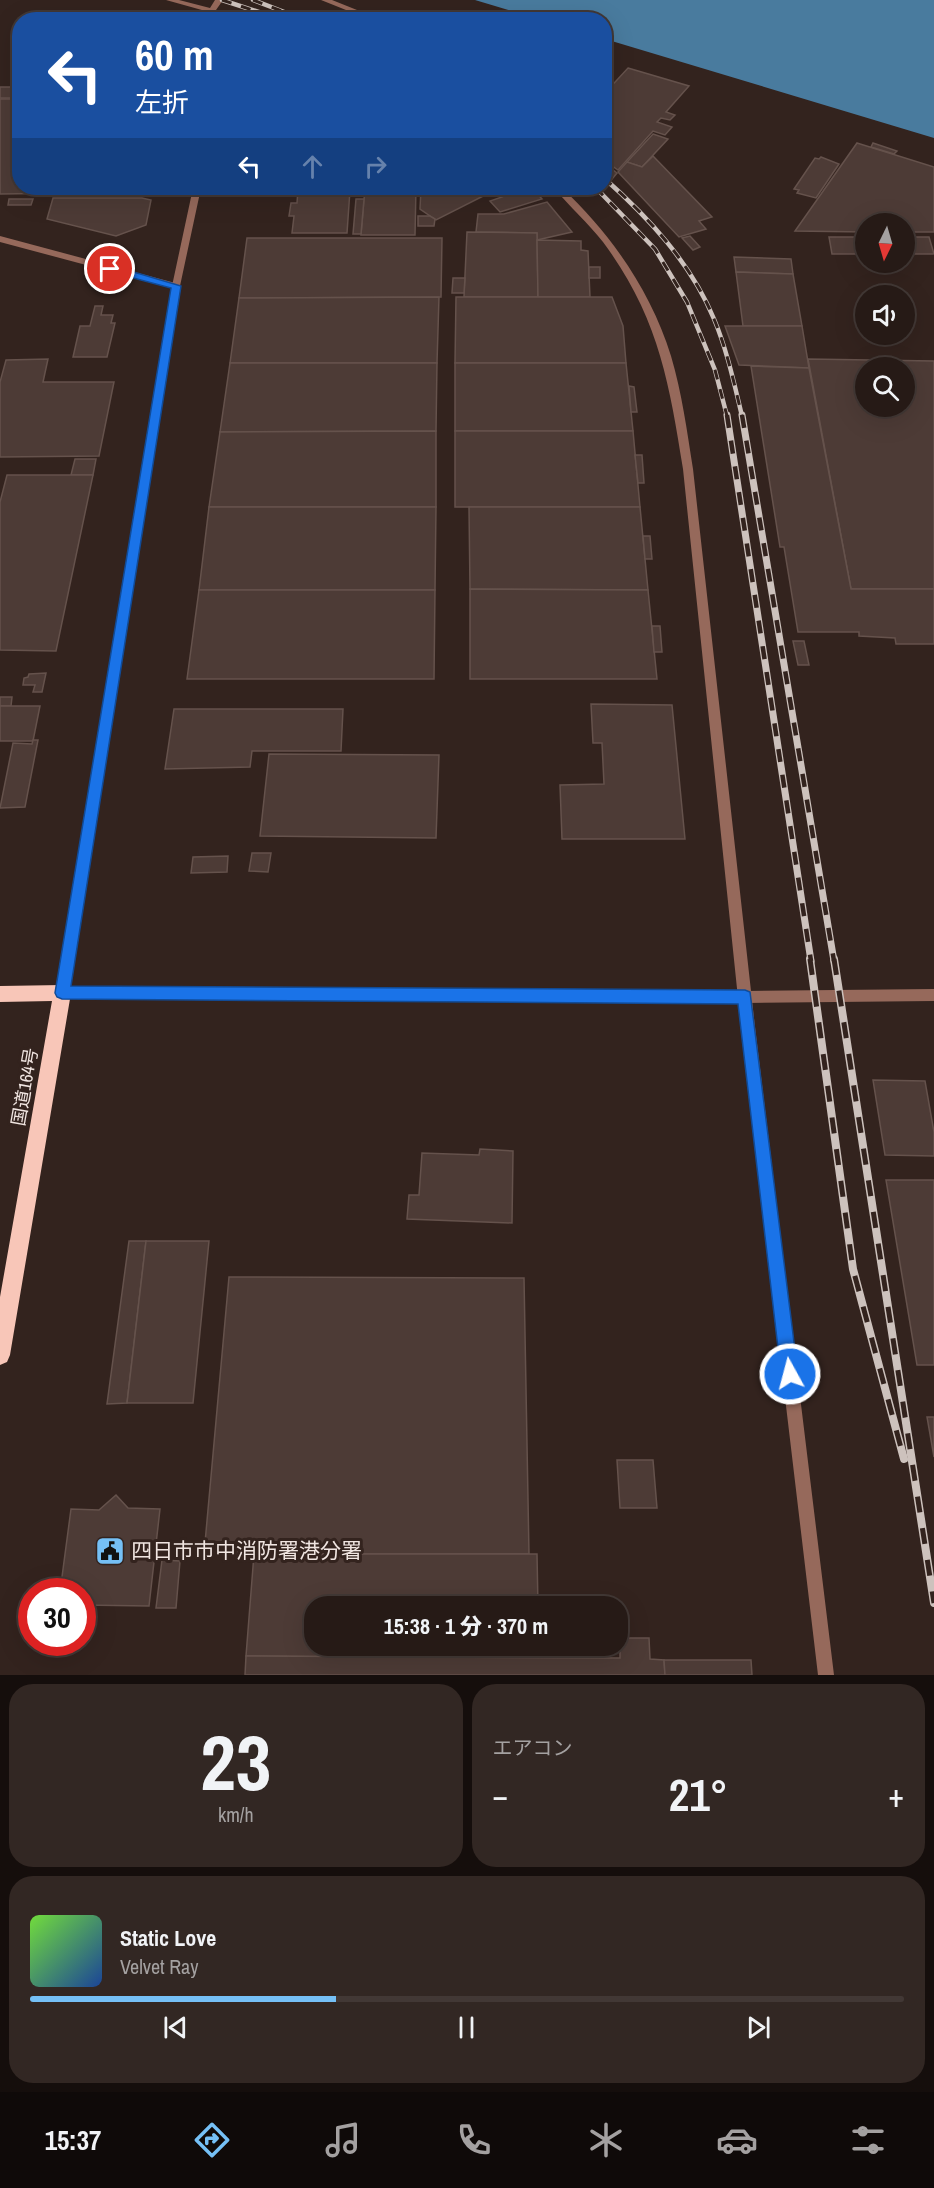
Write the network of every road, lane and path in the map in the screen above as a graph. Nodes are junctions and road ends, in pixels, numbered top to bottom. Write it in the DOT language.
graph roads {
  1 [pos="170,0"];
  2 [pos="219,0"];
  3 [pos="325,0"];
  4 [pos="213,11"];
  5 [pos="357,12"];
  6 [pos="196,195"];
  7 [pos="566,195"];
  8 [pos="0,239"];
  9 [pos="176,286"];
  10 [pos="0,993"];
  11 [pos="62,993"];
  12 [pos="934,995"];
  13 [pos="745,997"];
  14 [pos="0,1355"];
  15 [pos="826,1675"];
  1 -- 4 [label="street"];
  2 -- 4 [label="street"];
  3 -- 5 [label="street"];
  6 -- 9 [label="street"];
  7 -- 13 [label="street"];
  8 -- 9 [label="street"];
  9 -- 11 [label="street"];
  10 -- 11 [label="highway"];
  11 -- 13 [label="street"];
  11 -- 14 [label="highway, 国道164号"];
  12 -- 13 [label="street"];
  13 -- 15 [label="street"];
}
